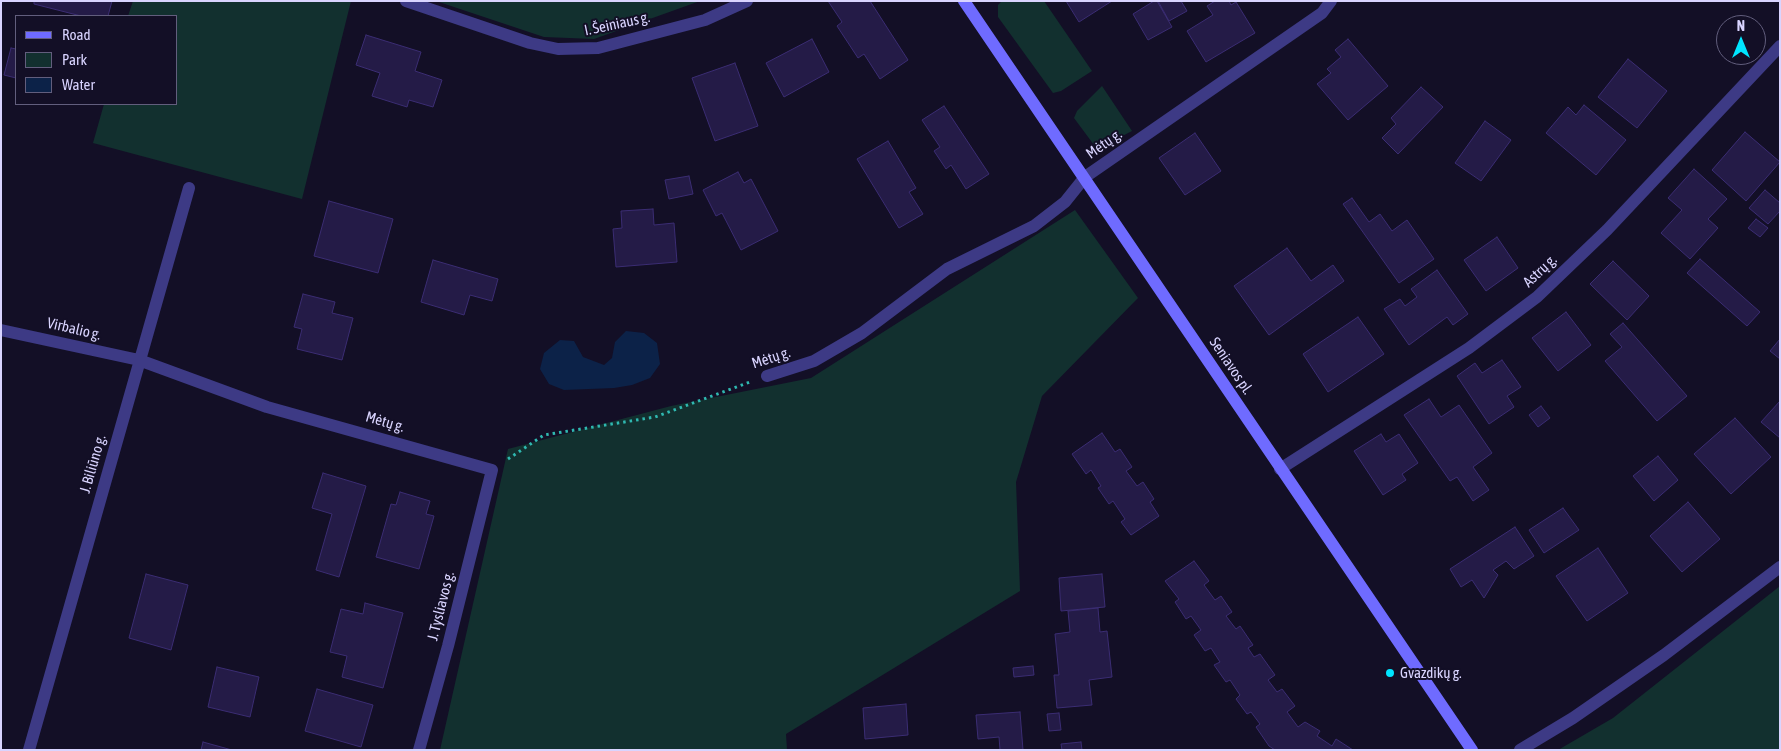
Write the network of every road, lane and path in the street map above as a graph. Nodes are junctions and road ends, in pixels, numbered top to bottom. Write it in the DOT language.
graph roads {
  1 [pos="406,1"];
  2 [pos="747,1"];
  3 [pos="964,1"];
  4 [pos="1331,1"];
  5 [pos="1780,46"];
  6 [pos="1085,177"];
  7 [pos="188,188"];
  8 [pos="1,330"];
  9 [pos="139,360"];
  10 [pos="767,376"];
  11 [pos="1280,469"];
  12 [pos="492,470"];
  13 [pos="1780,567"];
  14 [pos="29,750"];
  15 [pos="419,750"];
  16 [pos="1472,750"];
  17 [pos="1520,750"];
  1 -- 2 [label="street, I. Šeiniaus g."];
  3 -- 6 [label="main road, Seniavos pl."];
  4 -- 6 [label="street, Mėtų g."];
  5 -- 11 [label="street, Astrų g."];
  6 -- 10 [label="street, Mėtų g."];
  6 -- 11 [label="main road, Seniavos pl."];
  7 -- 9 [label="street, J. Biliūno g."];
  8 -- 9 [label="street, Virbalio g."];
  9 -- 12 [label="street, Mėtų g."];
  9 -- 14 [label="street, J. Biliūno g."];
  10 -- 12 [label="path, Mėtų g."];
  11 -- 16 [label="main road, Seniavos pl."];
  12 -- 15 [label="street, J. Tysliavos g."];
  13 -- 17 [label="street"];
}
